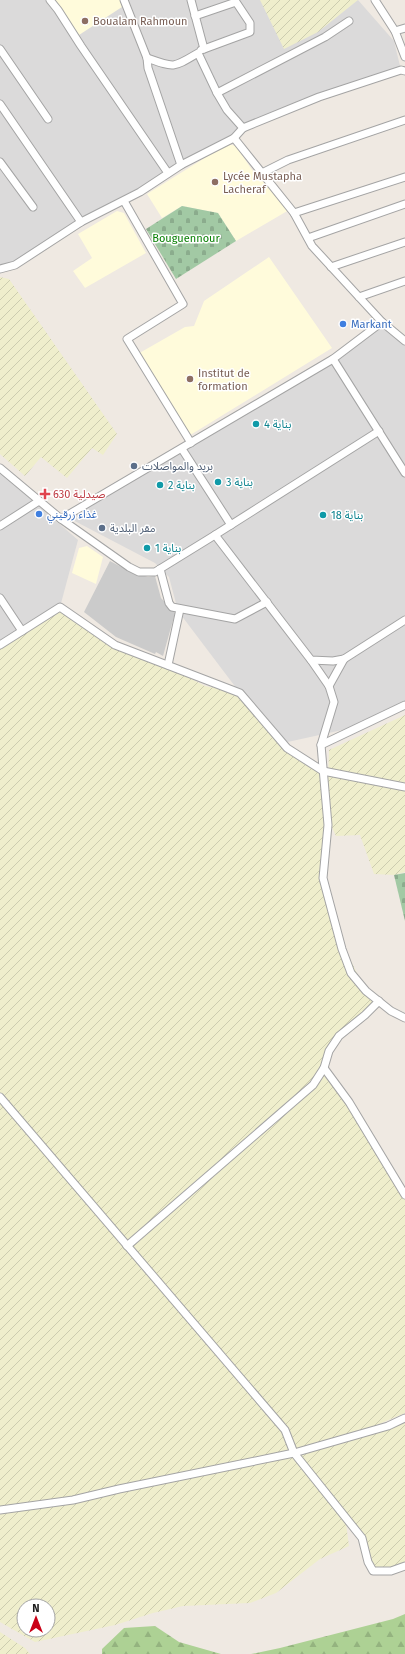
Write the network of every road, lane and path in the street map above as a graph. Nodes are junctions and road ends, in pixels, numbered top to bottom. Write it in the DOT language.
graph roads {
  1 [pos="50,0"];
  2 [pos="124,0"];
  3 [pos="191,0"];
  4 [pos="375,0"];
  5 [pos="195,16"];
  6 [pos="349,21"];
  7 [pos="405,28"];
  8 [pos="395,31"];
  9 [pos="0,49"];
  10 [pos="201,51"];
  11 [pos="405,57"];
  12 [pos="147,58"];
  13 [pos="405,71"];
  14 [pos="217,93"];
  15 [pos="0,104"];
  16 [pos="48,119"];
  17 [pos="405,120"];
  18 [pos="243,128"];
  19 [pos="234,138"];
  20 [pos="0,162"];
  21 [pos="181,165"];
  22 [pos="168,173"];
  23 [pos="262,173"];
  24 [pos="405,177"];
  25 [pos="124,201"];
  26 [pos="405,204"];
  27 [pos="33,207"];
  28 [pos="294,213"];
  29 [pos="81,222"];
  30 [pos="308,238"];
  31 [pos="405,242"];
  32 [pos="330,267"];
  33 [pos="0,269"];
  34 [pos="405,281"];
  35 [pos="359,297"];
  36 [pos="382,322"];
  37 [pos="405,341"];
  38 [pos="333,359"];
  39 [pos="379,431"];
  40 [pos="191,443"];
  41 [pos="182,449"];
  42 [pos="1,470"];
  43 [pos="405,473"];
  44 [pos="39,501"];
  45 [pos="62,519"];
  46 [pos="231,524"];
  47 [pos="0,526"];
  48 [pos="214,535"];
  49 [pos="160,569"];
  50 [pos="0,598"];
  51 [pos="267,602"];
  52 [pos="180,609"];
  53 [pos="405,620"];
  54 [pos="22,631"];
  55 [pos="0,645"];
  56 [pos="344,659"];
  57 [pos="311,660"];
  58 [pos="168,665"];
  59 [pos="329,686"];
  60 [pos="405,705"];
  61 [pos="321,745"];
  62 [pos="323,771"];
  63 [pos="405,787"];
  64 [pos="378,1001"];
  65 [pos="405,1018"];
  66 [pos="324,1068"];
  67 [pos="0,1097"];
  68 [pos="405,1195"];
  69 [pos="127,1246"];
  70 [pos="405,1418"];
  71 [pos="294,1453"];
  72 [pos="0,1510"];
  73 [pos="405,1566"];
  1 -- 22 [label="street"];
  2 -- 12 [label="street"];
  3 -- 5 [label="street"];
  4 -- 8 [label="street"];
  5 -- 10 [label="street"];
  5 -- 10 [label="street"];
  6 -- 14 [label="street"];
  7 -- 8 [label="street"];
  8 -- 11 [label="street"];
  9 -- 16 [label="street"];
  10 -- 12 [label="street"];
  10 -- 14 [label="street"];
  12 -- 21 [label="street"];
  13 -- 18 [label="street"];
  14 -- 18 [label="street"];
  15 -- 29 [label="street"];
  17 -- 23 [label="street"];
  18 -- 19 [label="street"];
  19 -- 21 [label="street"];
  19 -- 23 [label="street"];
  20 -- 27 [label="street"];
  21 -- 22 [label="street"];
  22 -- 25 [label="street"];
  23 -- 28 [label="street"];
  24 -- 28 [label="street"];
  25 -- 29 [label="street"];
  25 -- 40 [label="street"];
  26 -- 30 [label="street"];
  28 -- 30 [label="street"];
  29 -- 33 [label="street"];
  30 -- 32 [label="street"];
  31 -- 32 [label="street"];
  32 -- 35 [label="street"];
  34 -- 35 [label="street"];
  35 -- 36 [label="street"];
  36 -- 37 [label="street"];
  36 -- 38 [label="street"];
  38 -- 39 [label="street"];
  38 -- 40 [label="street"];
  39 -- 43 [label="street"];
  39 -- 46 [label="street"];
  40 -- 41 [label="street"];
  41 -- 45 [label="street"];
  41 -- 46 [label="street"];
  42 -- 44 [label="street"];
  44 -- 45 [label="street"];
  44 -- 47 [label="street"];
  45 -- 49 [label="street"];
  46 -- 48 [label="street"];
  48 -- 49 [label="street"];
  48 -- 51 [label="street"];
  49 -- 52 [label="street"];
  50 -- 54 [label="street"];
  51 -- 52 [label="street"];
  51 -- 57 [label="street"];
  52 -- 58 [label="street"];
  53 -- 56 [label="street"];
  54 -- 55 [label="street"];
  54 -- 58 [label="street"];
  56 -- 57 [label="street"];
  56 -- 59 [label="street"];
  57 -- 59 [label="street"];
  58 -- 62 [label="street"];
  59 -- 61 [label="street"];
  60 -- 61 [label="street"];
  61 -- 62 [label="street"];
  62 -- 63 [label="street"];
  62 -- 64 [label="street"];
  64 -- 65 [label="street"];
  64 -- 66 [label="street"];
  66 -- 68 [label="street"];
  66 -- 69 [label="street"];
  67 -- 69 [label="street"];
  69 -- 71 [label="street"];
  70 -- 71 [label="street"];
  71 -- 72 [label="street"];
  71 -- 73 [label="street"];
}
